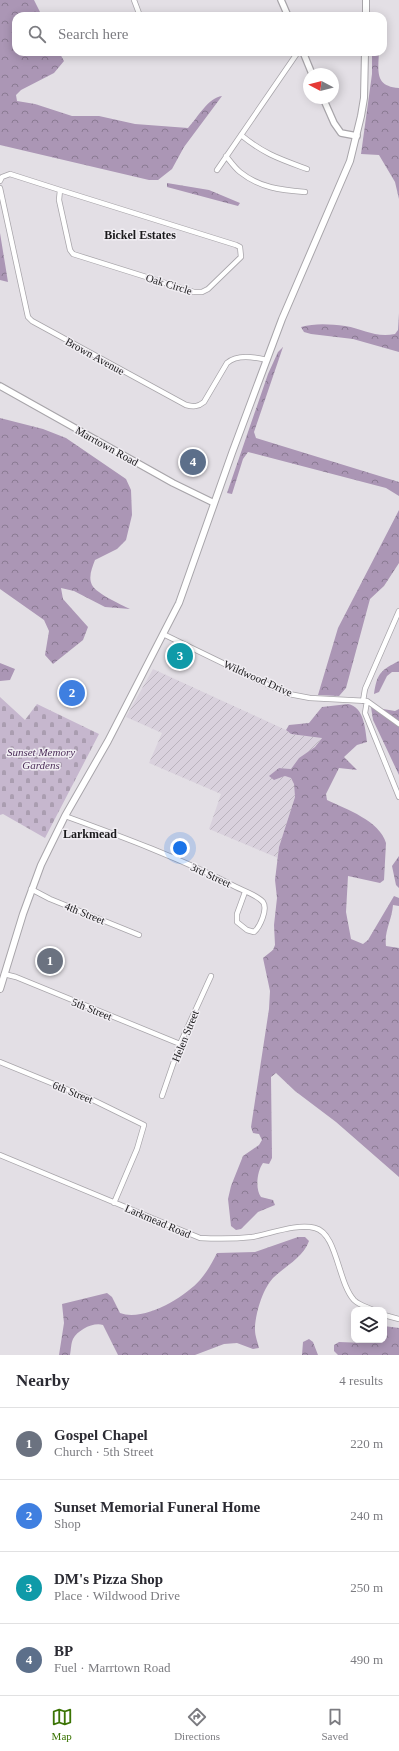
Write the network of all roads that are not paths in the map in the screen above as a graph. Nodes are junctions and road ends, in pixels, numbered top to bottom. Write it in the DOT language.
graph roads {
  1 [pos="134,0"];
  2 [pos="281,0"];
  3 [pos="366,0"];
  4 [pos="138,12"];
  5 [pos="286,12"];
  6 [pos="366,12"];
  7 [pos="295,56"];
  8 [pos="305,56"];
  9 [pos="365,56"];
  10 [pos="310,68"];
  11 [pos="326,104"];
  12 [pos="242,134"];
  13 [pos="357,136"];
  14 [pos="226,156"];
  15 [pos="307,169"];
  16 [pos="217,170"];
  17 [pos="0,181"];
  18 [pos="0,188"];
  19 [pos="60,190"];
  20 [pos="305,192"];
  21 [pos="267,360"];
  22 [pos="0,386"];
  23 [pos="214,503"];
  24 [pos="399,611"];
  25 [pos="163,634"];
  26 [pos="365,701"];
  27 [pos="399,724"];
  28 [pos="399,797"];
  29 [pos="65,816"];
  30 [pos="31,889"];
  31 [pos="245,892"];
  32 [pos="139,935"];
  33 [pos="4,974"];
  34 [pos="211,976"];
  35 [pos="0,989"];
  36 [pos="180,1044"];
  37 [pos="0,1062"];
  38 [pos="162,1096"];
  39 [pos="0,1156"];
  40 [pos="114,1203"];
  41 [pos="367,1307"];
  42 [pos="387,1315"];
  43 [pos="399,1319"];
  1 -- 4 [label="street"];
  2 -- 5 [label="street"];
  3 -- 6 [label="main road"];
  7 -- 12 [label="street"];
  8 -- 10 [label="street"];
  9 -- 13 [label="main road"];
  11 -- 13 [label="street"];
  12 -- 14 [label="street"];
  12 -- 15 [label="street"];
  13 -- 21 [label="main road"];
  14 -- 16 [label="street"];
  14 -- 20 [label="street"];
  17 -- 19 [label="street, Oak Circle"];
  18 -- 21 [label="street, Brown Avenue"];
  19 -- 19 [label="street, Oak Circle"];
  21 -- 23 [label="main road"];
  22 -- 23 [label="street, Marrtown Road"];
  23 -- 25 [label="main road"];
  24 -- 26 [label="street"];
  25 -- 26 [label="street, Wildwood Drive"];
  25 -- 29 [label="main road"];
  26 -- 27 [label="street"];
  26 -- 28 [label="street"];
  29 -- 30 [label="main road"];
  29 -- 31 [label="street, 3rd Street"];
  30 -- 32 [label="street, 4th Street"];
  30 -- 33 [label="main road"];
  31 -- 31 [label="street, 3rd Street"];
  33 -- 35 [label="main road"];
  33 -- 36 [label="street, 5th Street"];
  34 -- 36 [label="street, Helen Street"];
  36 -- 38 [label="street, Helen Street"];
  37 -- 40 [label="street, 6th Street"];
  39 -- 40 [label="street, Larkmead Road"];
  40 -- 41 [label="street, Larkmead Road"];
  42 -- 43 [label="street"];
}
